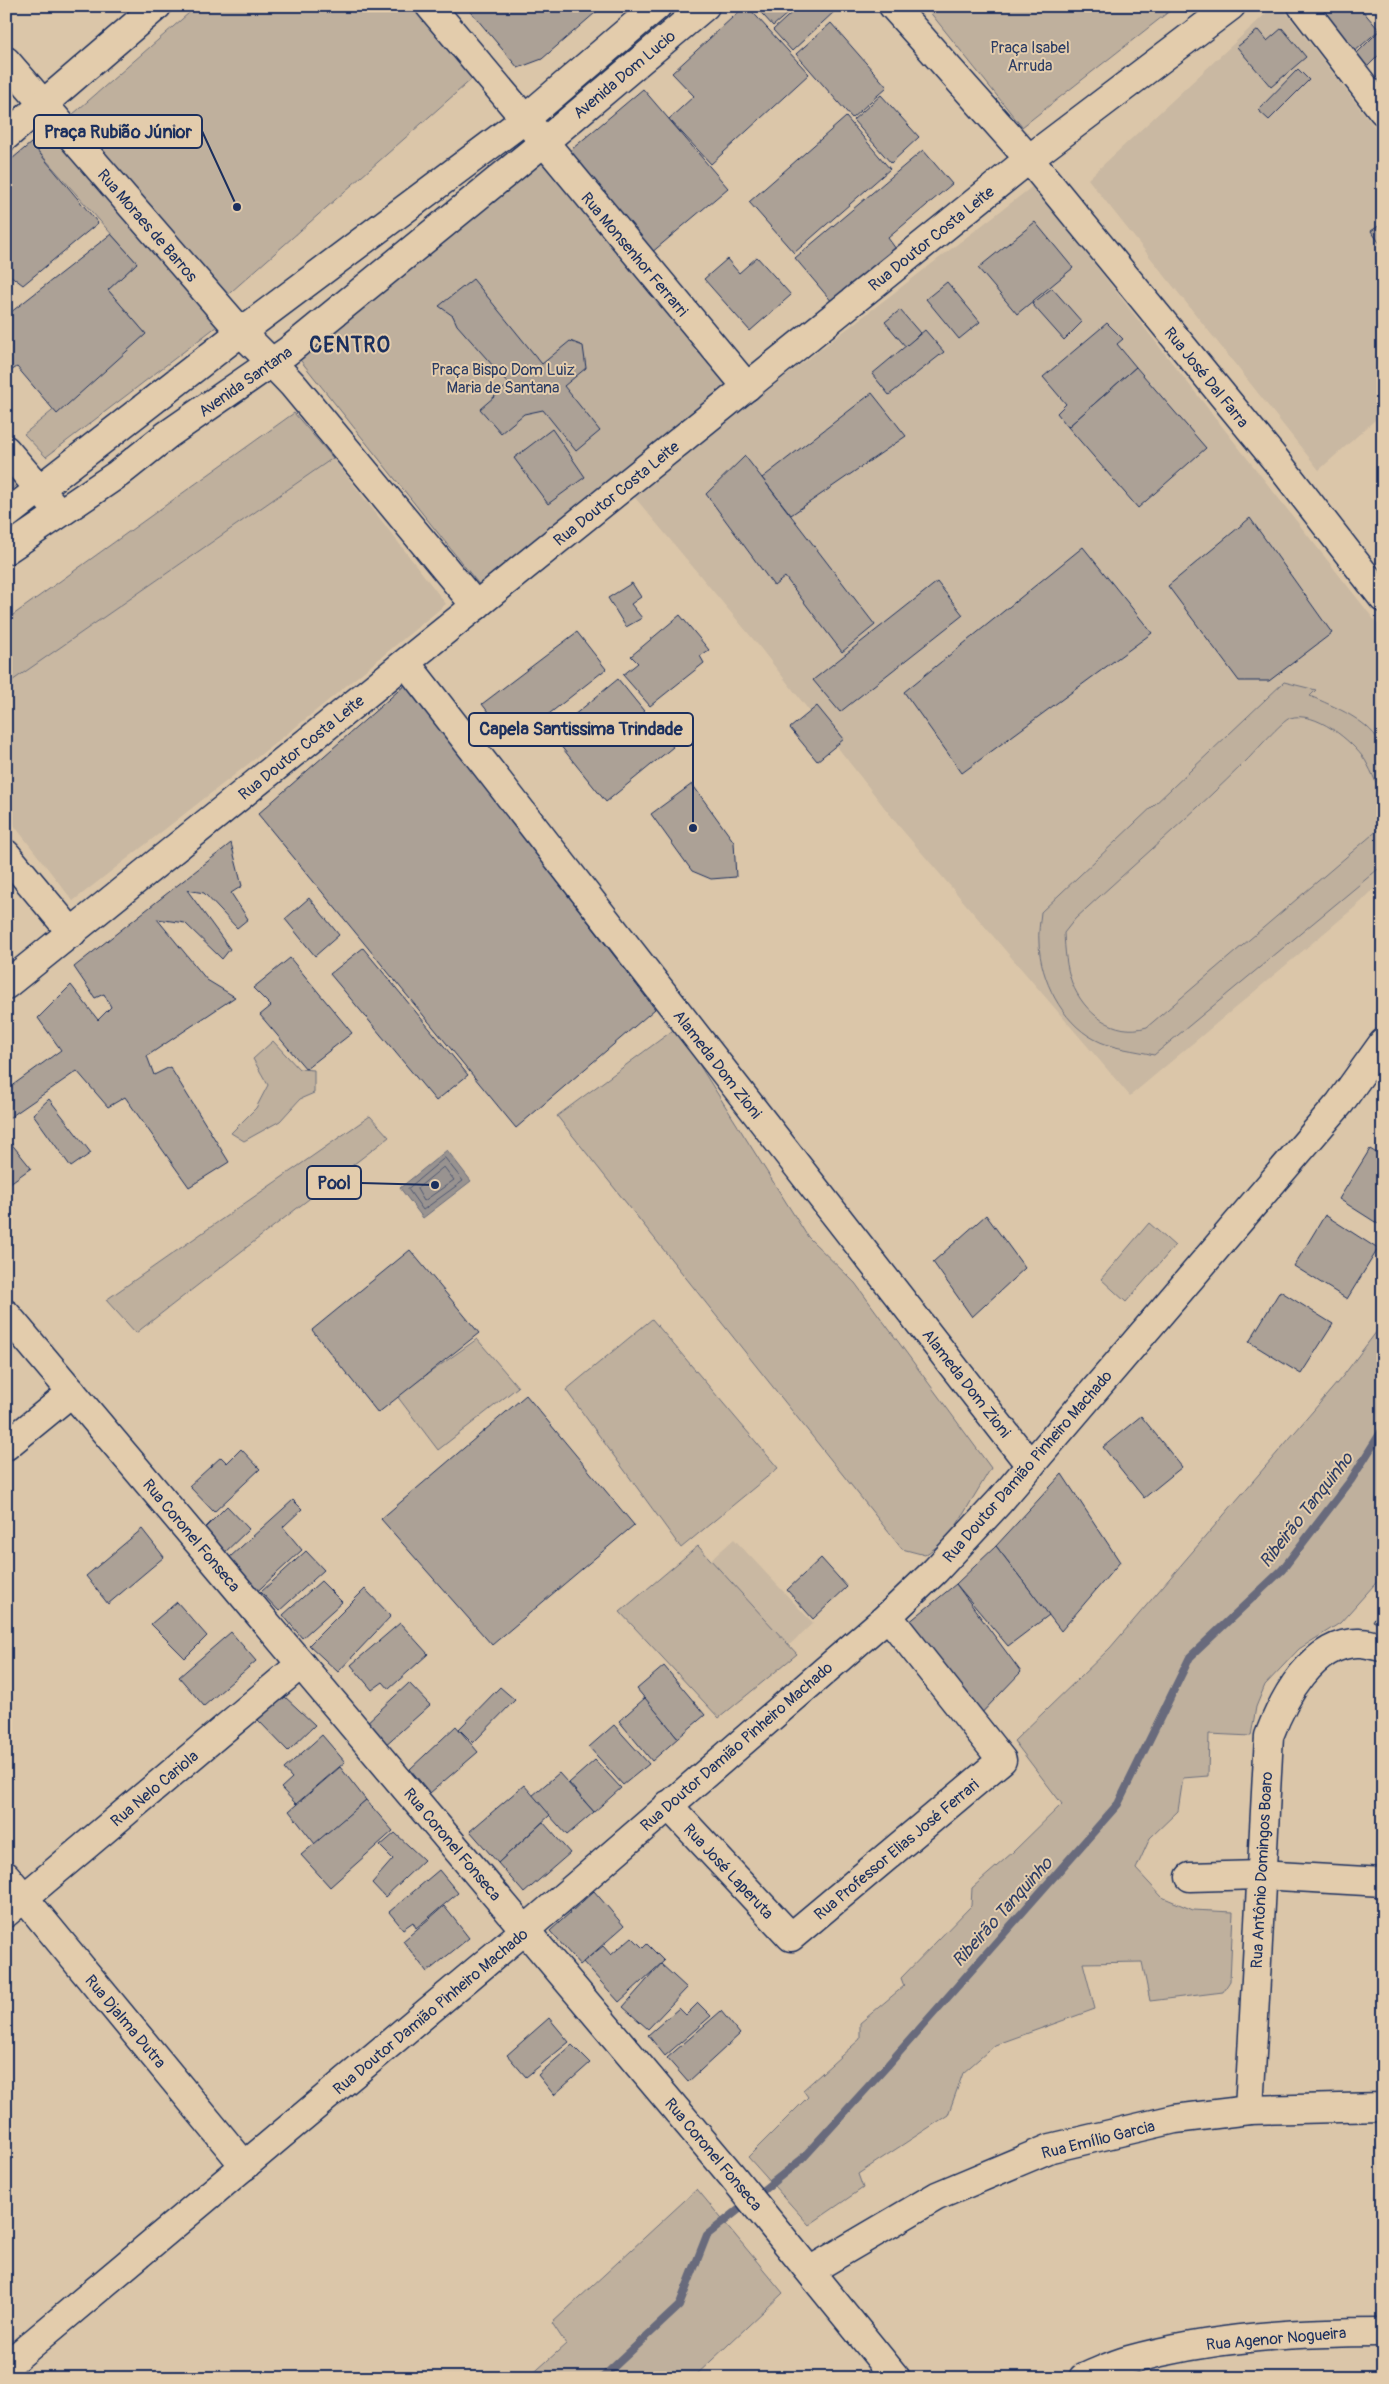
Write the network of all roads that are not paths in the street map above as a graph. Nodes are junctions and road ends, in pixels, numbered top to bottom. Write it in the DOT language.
graph roads {
  1 [pos="157,6"];
  2 [pos="430,6"];
  3 [pos="657,6"];
  4 [pos="705,6"];
  5 [pos="894,6"];
  6 [pos="1231,6"];
  7 [pos="1302,6"];
  8 [pos="6,61"];
  9 [pos="43,104"];
  10 [pos="1383,111"];
  11 [pos="525,119"];
  12 [pos="6,136"];
  13 [pos="543,143"];
  14 [pos="1029,159"];
  15 [pos="241,332"];
  16 [pos="272,363"];
  17 [pos="747,387"];
  18 [pos="6,450"];
  19 [pos="39,491"];
  20 [pos="60,512"];
  21 [pos="6,515"];
  22 [pos="6,550"];
  23 [pos="1383,598"];
  24 [pos="476,606"];
  25 [pos="406,663"];
  26 [pos="6,854"];
  27 [pos="72,933"];
  28 [pos="6,985"];
  29 [pos="1383,1043"];
  30 [pos="6,1314"];
  31 [pos="72,1392"];
  32 [pos="6,1446"];
  33 [pos="1030,1465"];
  34 [pos="888,1616"];
  35 [pos="1383,1647"];
  36 [pos="302,1664"];
  37 [pos="668,1805"];
  38 [pos="1260,1875"];
  39 [pos="6,1876"];
  40 [pos="1190,1877"];
  41 [pos="1383,1882"];
  42 [pos="15,1905"];
  43 [pos="526,1930"];
  44 [pos="791,1938"];
  45 [pos="1383,2106"];
  46 [pos="1249,2110"];
  47 [pos="245,2166"];
  48 [pos="811,2270"];
  49 [pos="1383,2332"];
  50 [pos="6,2366"];
  51 [pos="896,2378"];
  52 [pos="1083,2378"];
  1 -- 9 [label="street"];
  2 -- 11 [label="street"];
  3 -- 11 [label="street, Avenida Dom Lucio"];
  4 -- 13 [label="street, Avenida Dom Lucio"];
  5 -- 14 [label="street"];
  6 -- 14 [label="street, Rua Doutor Costa Leite"];
  7 -- 10 [label="street"];
  8 -- 9 [label="street, Rua Moraes de Barros"];
  9 -- 12 [label="street"];
  9 -- 15 [label="street, Rua Moraes de Barros"];
  11 -- 13 [label="street, Rua Monsenhor Ferrarri"];
  11 -- 15 [label="street"];
  13 -- 16 [label="street, Avenida Santana"];
  13 -- 17 [label="street, Rua Monsenhor Ferrarri"];
  14 -- 17 [label="street, Rua Doutor Costa Leite"];
  14 -- 23 [label="street, Rua José Dal Farra"];
  15 -- 16 [label="street, Rua Moraes de Barros"];
  15 -- 19 [label="street"];
  16 -- 20 [label="street, Avenida Santana"];
  16 -- 24 [label="street"];
  17 -- 24 [label="street, Rua Doutor Costa Leite"];
  18 -- 19 [label="street"];
  19 -- 20 [label="street"];
  19 -- 21 [label="street"];
  20 -- 22 [label="street, Avenida Santana"];
  24 -- 25 [label="street, Rua Doutor Costa Leite"];
  25 -- 27 [label="street, Rua Doutor Costa Leite"];
  25 -- 33 [label="street, Alameda Dom Zioni"];
  26 -- 27 [label="street"];
  27 -- 28 [label="street, Rua Doutor Costa Leite"];
  29 -- 33 [label="street, Rua Doutor Damião Pinheiro Machado"];
  30 -- 31 [label="street, Rua Coronel Fonseca"];
  31 -- 32 [label="street"];
  31 -- 36 [label="street, Rua Coronel Fonseca"];
  33 -- 34 [label="street, Rua Doutor Damião Pinheiro Machado"];
  34 -- 37 [label="street, Rua Doutor Damião Pinheiro Machado"];
  34 -- 44 [label="street, Rua Professor Elias José Ferrari"];
  35 -- 38 [label="street, Rua Antônio Domingos Boaro"];
  36 -- 42 [label="street, Rua Nelo Cariola"];
  36 -- 43 [label="street, Rua Coronel Fonseca"];
  37 -- 43 [label="street, Rua Doutor Damião Pinheiro Machado"];
  37 -- 44 [label="street, Rua José Laperuta"];
  38 -- 40 [label="street"];
  38 -- 41 [label="street"];
  38 -- 46 [label="street, Rua Antônio Domingos Boaro"];
  39 -- 42 [label="street, Rua Djalma Dutra"];
  42 -- 47 [label="street, Rua Djalma Dutra"];
  43 -- 47 [label="street, Rua Doutor Damião Pinheiro Machado"];
  43 -- 48 [label="street, Rua Coronel Fonseca"];
  45 -- 46 [label="street, Rua Emílio Garcia"];
  46 -- 48 [label="street, Rua Emílio Garcia"];
  47 -- 50 [label="street, Rua Doutor Damião Pinheiro Machado"];
  48 -- 51 [label="street, Rua Coronel Fonseca"];
  49 -- 52 [label="street, Rua Agenor Nogueira"];
}
